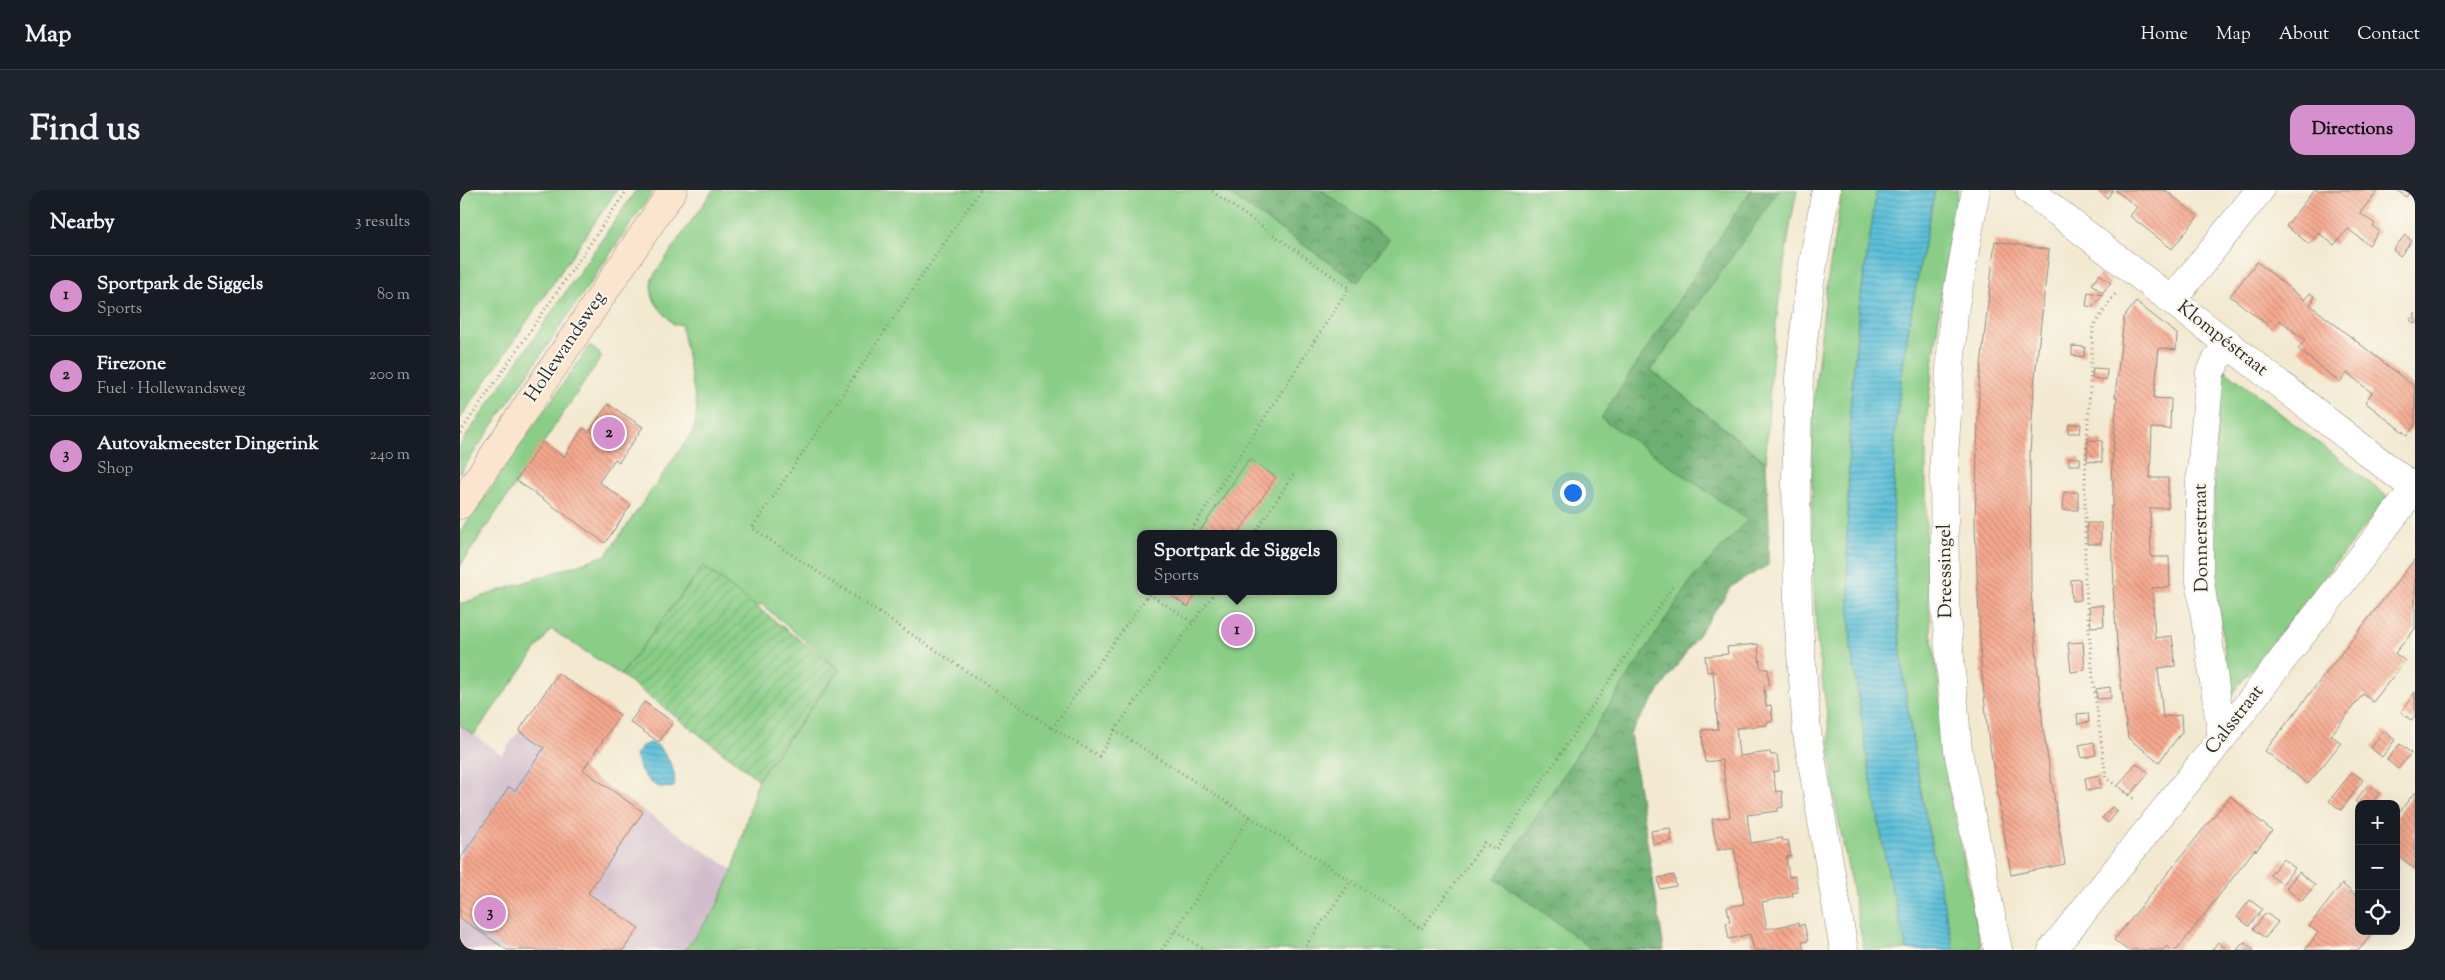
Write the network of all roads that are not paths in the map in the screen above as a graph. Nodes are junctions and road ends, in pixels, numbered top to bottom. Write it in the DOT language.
graph roads {
  1 [pos="673,190"];
  2 [pos="1826,190"];
  3 [pos="1976,190"];
  4 [pos="2029,190"];
  5 [pos="2260,190"];
  6 [pos="2172,300"];
  7 [pos="2227,342"];
  8 [pos="2415,488"];
  9 [pos="460,504"];
  10 [pos="2222,738"];
  11 [pos="1844,950"];
  12 [pos="1998,950"];
  13 [pos="2052,950"];
  1 -- 9 [label="main road, Hollewandsweg"];
  2 -- 11 [label="street"];
  3 -- 12 [label="street, Dreessingel"];
  4 -- 6 [label="street, Klompéstraat"];
  5 -- 6 [label="street"];
  6 -- 7 [label="street, Klompéstraat"];
  7 -- 8 [label="street, Klompéstraat"];
  7 -- 10 [label="street, Donnerstraat"];
  8 -- 10 [label="street, Calsstraat"];
  10 -- 13 [label="street, Calsstraat"];
}
